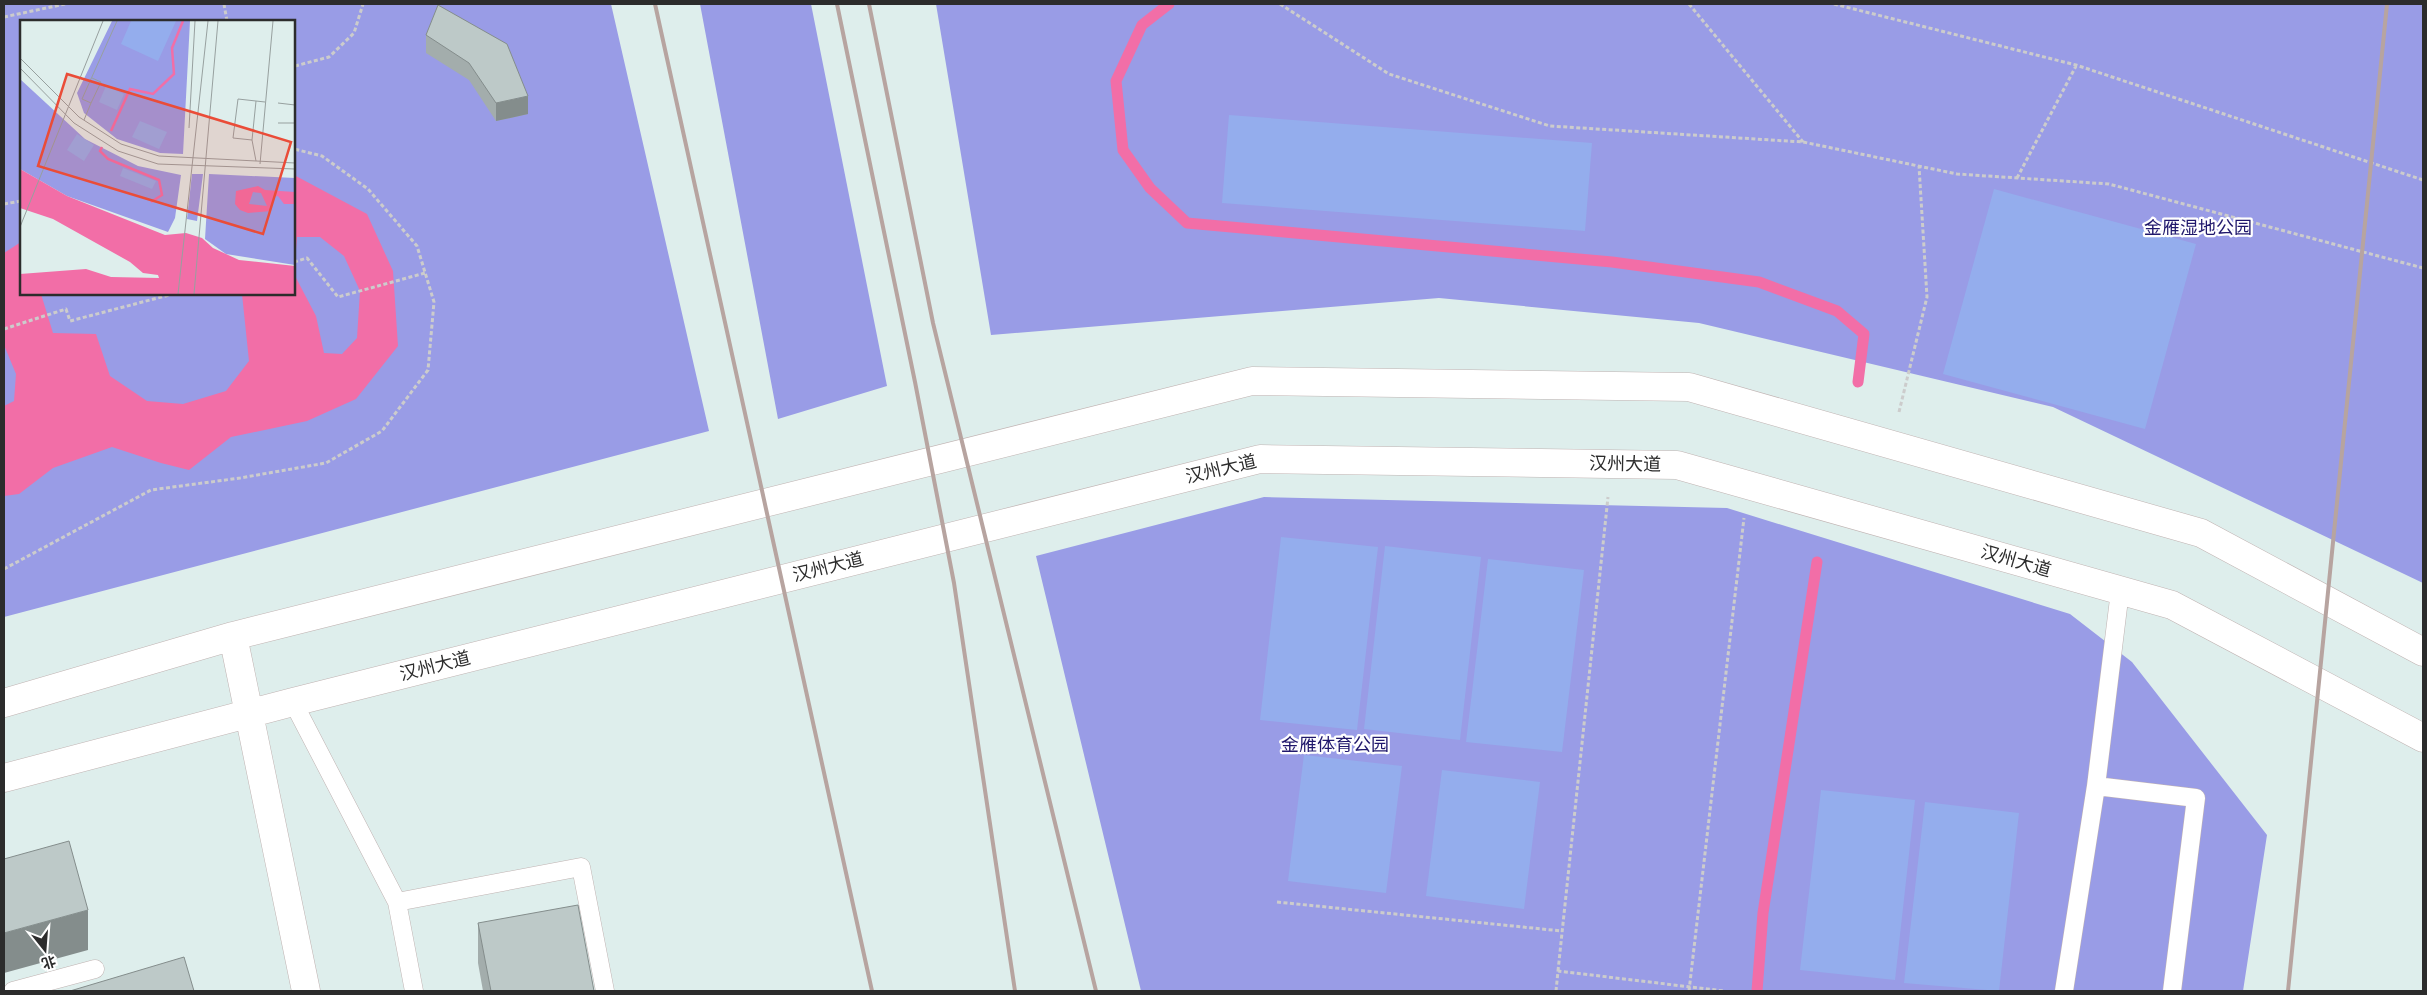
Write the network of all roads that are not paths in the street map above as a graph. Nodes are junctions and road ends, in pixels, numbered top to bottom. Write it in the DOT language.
graph roads {
  1 [pos="2120,590"];
  2 [pos="233,636"];
  3 [pos="2423,652"];
  4 [pos="293,702"];
  5 [pos="4,703"];
  6 [pos="249,713"];
  7 [pos="2423,738"];
  8 [pos="4,778"];
  9 [pos="2096,786"];
  10 [pos="397,902"];
  11 [pos="95,969"];
  12 [pos="13,991"];
  13 [pos="306,991"];
  14 [pos="414,991"];
  15 [pos="605,991"];
  16 [pos="2064,991"];
  17 [pos="2172,991"];
  1 -- 4 [label="main road, 汉州大道"];
  1 -- 7 [label="main road, 汉州大道"];
  1 -- 9 [label="lane"];
  2 -- 3 [label="main road"];
  2 -- 5 [label="main road"];
  2 -- 6 [label="main road"];
  4 -- 6 [label="main road, 汉州大道"];
  4 -- 10 [label="lane"];
  6 -- 8 [label="main road, 汉州大道"];
  6 -- 13 [label="main road"];
  9 -- 16 [label="lane"];
  9 -- 17 [label="lane"];
  10 -- 14 [label="lane"];
  10 -- 15 [label="lane"];
  11 -- 12 [label="lane"];
}
